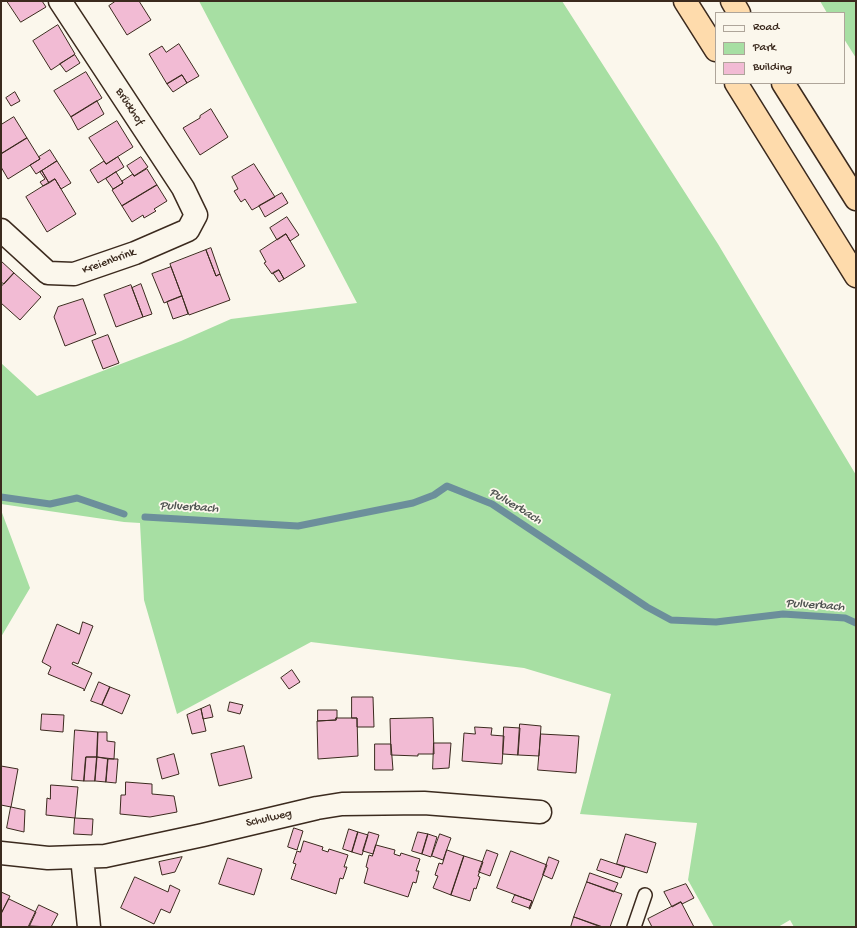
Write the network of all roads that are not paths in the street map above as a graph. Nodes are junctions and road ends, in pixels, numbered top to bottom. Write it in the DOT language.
graph roads {
  1 [pos="60,1"];
  2 [pos="685,1"];
  3 [pos="732,1"];
  4 [pos="738,12"];
  5 [pos="715,48"];
  6 [pos="737,84"];
  7 [pos="784,84"];
  8 [pos="856,199"];
  9 [pos="196,215"];
  10 [pos="1,230"];
  11 [pos="856,276"];
  12 [pos="540,812"];
  13 [pos="1,853"];
  14 [pos="82,858"];
  15 [pos="645,896"];
  16 [pos="89,927"];
  17 [pos="634,927"];
  1 -- 9 [label="street, Brückhof"];
  2 -- 5 [label="highway"];
  3 -- 4 [label="highway"];
  6 -- 11 [label="highway"];
  7 -- 8 [label="highway"];
  9 -- 10 [label="street, Kreienbrink"];
  12 -- 14 [label="street, Schulweg"];
  13 -- 14 [label="street, Schulweg"];
  14 -- 16 [label="street"];
  15 -- 17 [label="lane"];
}
